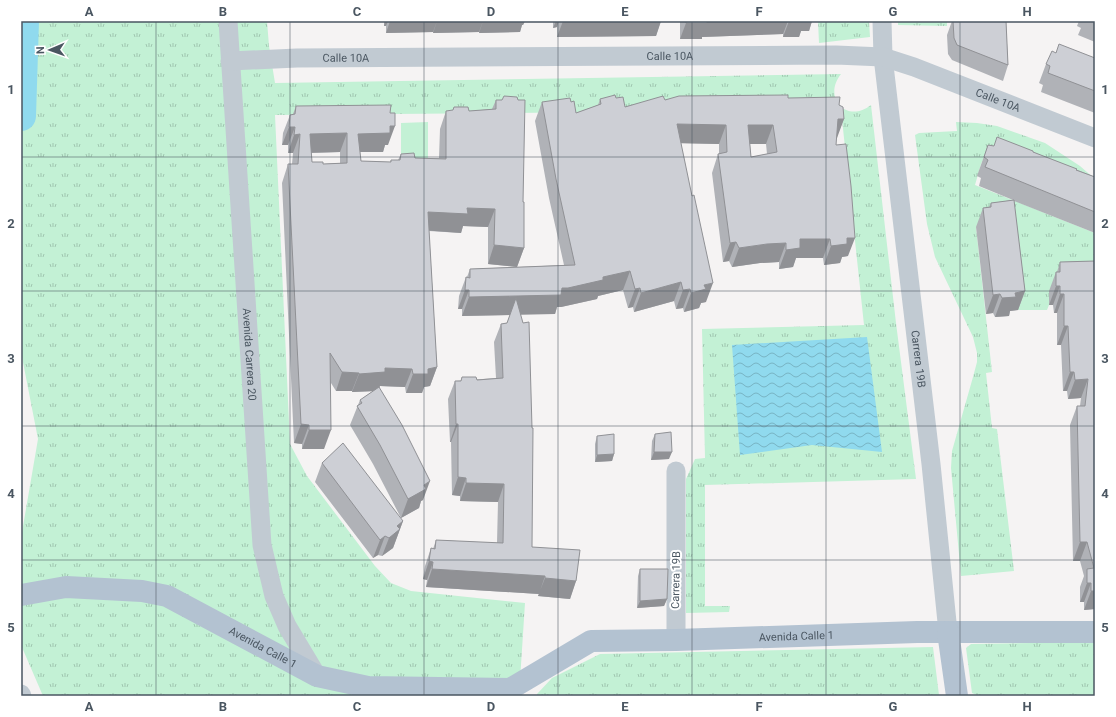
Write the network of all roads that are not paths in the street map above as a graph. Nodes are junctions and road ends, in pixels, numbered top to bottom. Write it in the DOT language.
graph roads {
  1 [pos="228,21"];
  2 [pos="882,21"];
  3 [pos="883,57"];
  4 [pos="230,61"];
  5 [pos="1095,138"];
  6 [pos="676,472"];
  7 [pos="21,594"];
  8 [pos="948,632"];
  9 [pos="1095,632"];
  10 [pos="676,640"];
  11 [pos="317,676"];
  12 [pos="514,694"];
  13 [pos="957,696"];
  1 -- 4 [label="street, Avenida Carrera 20"];
  2 -- 3 [label="street, Carrera 19B"];
  3 -- 4 [label="street, Calle 10A"];
  3 -- 5 [label="street, Calle 10A"];
  3 -- 8 [label="street, Carrera 19B"];
  4 -- 11 [label="street, Avenida Carrera 20"];
  6 -- 10 [label="street, Carrera 19B"];
  7 -- 11 [label="main road, Avenida Calle 1"];
  8 -- 9 [label="main road, Avenida Calle 1"];
  8 -- 10 [label="main road, Avenida Calle 1"];
  8 -- 13 [label="main road, Carrera 19B"];
  10 -- 12 [label="main road, Avenida Calle 1"];
  11 -- 12 [label="main road, Avenida Calle 1"];
}
